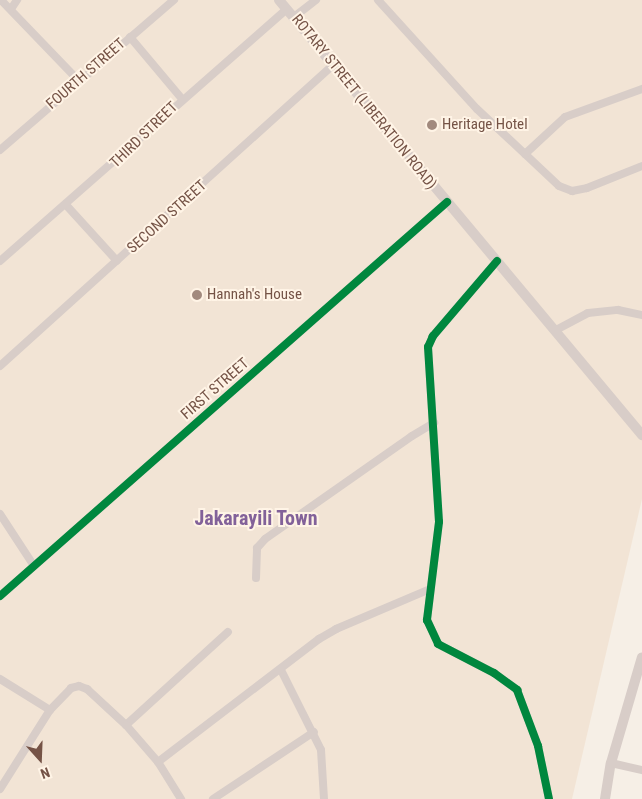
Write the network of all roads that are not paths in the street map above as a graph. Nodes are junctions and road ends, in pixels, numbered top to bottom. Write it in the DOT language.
graph roads {
  1 [pos="1,0"];
  2 [pos="17,0"];
  3 [pos="174,0"];
  4 [pos="279,0"];
  5 [pos="316,0"];
  6 [pos="378,0"];
  7 [pos="11,9"];
  8 [pos="291,13"];
  9 [pos="130,37"];
  10 [pos="332,66"];
  11 [pos="78,80"];
  12 [pos="642,89"];
  13 [pos="182,99"];
  14 [pos="0,150"];
  15 [pos="525,154"];
  16 [pos="642,166"];
  17 [pos="446,202"];
  18 [pos="67,206"];
  19 [pos="0,261"];
  20 [pos="118,261"];
  21 [pos="497,262"];
  22 [pos="642,314"];
  23 [pos="556,330"];
  24 [pos="0,366"];
  25 [pos="434,424"];
  26 [pos="642,435"];
  27 [pos="0,514"];
  28 [pos="34,566"];
  29 [pos="256,578"];
  30 [pos="428,590"];
  31 [pos="0,596"];
  32 [pos="228,632"];
  33 [pos="642,656"];
  34 [pos="281,670"];
  35 [pos="0,679"];
  36 [pos="50,710"];
  37 [pos="126,725"];
  38 [pos="314,732"];
  39 [pos="158,762"];
  40 [pos="611,763"];
  41 [pos="642,770"];
  42 [pos="0,789"];
  43 [pos="182,799"];
  44 [pos="213,799"];
  45 [pos="324,799"];
  46 [pos="548,799"];
  47 [pos="605,799"];
  1 -- 7 [label="street"];
  2 -- 7 [label="street"];
  3 -- 9 [label="street, FOURTH STREET"];
  4 -- 8 [label="street, ROTARY STREET (LIBERATION ROAD)"];
  5 -- 8 [label="street, THIRD STREET"];
  6 -- 15 [label="street"];
  7 -- 11 [label="street"];
  8 -- 10 [label="street, ROTARY STREET (LIBERATION ROAD)"];
  8 -- 13 [label="street, THIRD STREET"];
  9 -- 11 [label="street, FOURTH STREET"];
  9 -- 13 [label="street"];
  10 -- 17 [label="street, ROTARY STREET (LIBERATION ROAD)"];
  10 -- 20 [label="street, SECOND STREET"];
  11 -- 14 [label="street, FOURTH STREET"];
  12 -- 15 [label="street"];
  13 -- 18 [label="street, THIRD STREET"];
  15 -- 16 [label="street"];
  17 -- 21 [label="street, ROTARY STREET (LIBERATION ROAD)"];
  17 -- 28 [label="street, FIRST STREET"];
  18 -- 19 [label="street, THIRD STREET"];
  18 -- 20 [label="street"];
  20 -- 24 [label="street, SECOND STREET"];
  21 -- 23 [label="street, ROTARY STREET (LIBERATION ROAD)"];
  21 -- 25 [label="street"];
  22 -- 23 [label="street"];
  23 -- 26 [label="street, ROTARY STREET (LIBERATION ROAD)"];
  25 -- 29 [label="street"];
  25 -- 30 [label="street"];
  27 -- 28 [label="street"];
  28 -- 31 [label="street, FIRST STREET"];
  30 -- 34 [label="street"];
  30 -- 46 [label="street"];
  32 -- 37 [label="street"];
  33 -- 40 [label="street"];
  34 -- 38 [label="street"];
  34 -- 39 [label="street"];
  35 -- 36 [label="street"];
  36 -- 37 [label="street"];
  36 -- 42 [label="street"];
  37 -- 39 [label="street"];
  38 -- 44 [label="street"];
  38 -- 45 [label="street"];
  39 -- 43 [label="street"];
  40 -- 41 [label="street"];
  40 -- 47 [label="street"];
}
